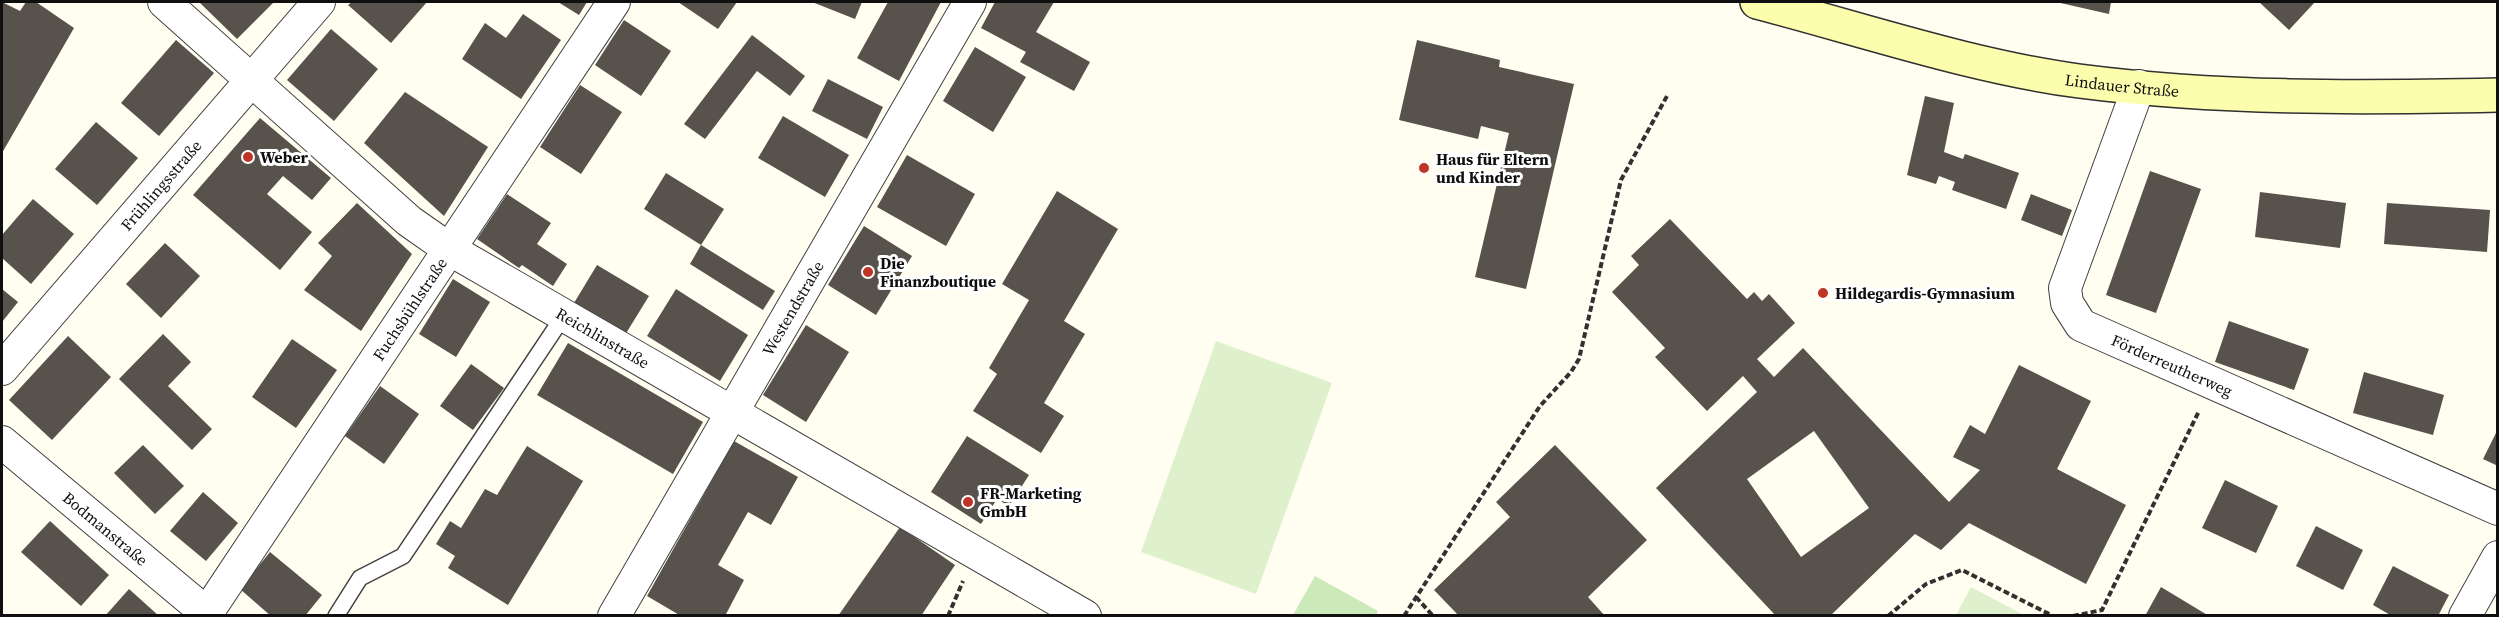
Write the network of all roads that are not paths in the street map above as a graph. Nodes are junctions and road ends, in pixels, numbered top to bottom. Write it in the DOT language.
graph roads {
  1 [pos="164,2"];
  2 [pos="319,2"];
  3 [pos="614,2"];
  4 [pos="970,2"];
  5 [pos="1757,2"];
  6 [pos="1815,9"];
  7 [pos="251,81"];
  8 [pos="2139,86"];
  9 [pos="2498,95"];
  10 [pos="449,249"];
  11 [pos="563,317"];
  12 [pos="2,369"];
  13 [pos="731,412"];
  14 [pos="2,442"];
  15 [pos="2498,509"];
  16 [pos="2498,557"];
  17 [pos="207,615"];
  18 [pos="336,615"];
  19 [pos="614,615"];
  20 [pos="1085,615"];
  21 [pos="2465,615"];
  1 -- 7 [label="street, Reichlinstraße"];
  2 -- 7 [label="street, Frühlingsstraße"];
  3 -- 10 [label="street, Fuchsbühlstraße"];
  4 -- 13 [label="street, Westendstraße"];
  5 -- 6 [label="street, Lindauer Straße"];
  6 -- 8 [label="street, Lindauer Straße"];
  7 -- 10 [label="street, Reichlinstraße"];
  7 -- 12 [label="street, Frühlingsstraße"];
  8 -- 9 [label="street, Lindauer Straße"];
  8 -- 15 [label="street, Förderreutherweg"];
  10 -- 11 [label="street, Reichlinstraße"];
  10 -- 17 [label="street, Fuchsbühlstraße"];
  11 -- 13 [label="street, Reichlinstraße"];
  11 -- 18 [label="lane"];
  13 -- 19 [label="street, Westendstraße"];
  13 -- 20 [label="street, Reichlinstraße"];
  14 -- 17 [label="street, Bodmanstraße"];
  16 -- 21 [label="street"];
}
